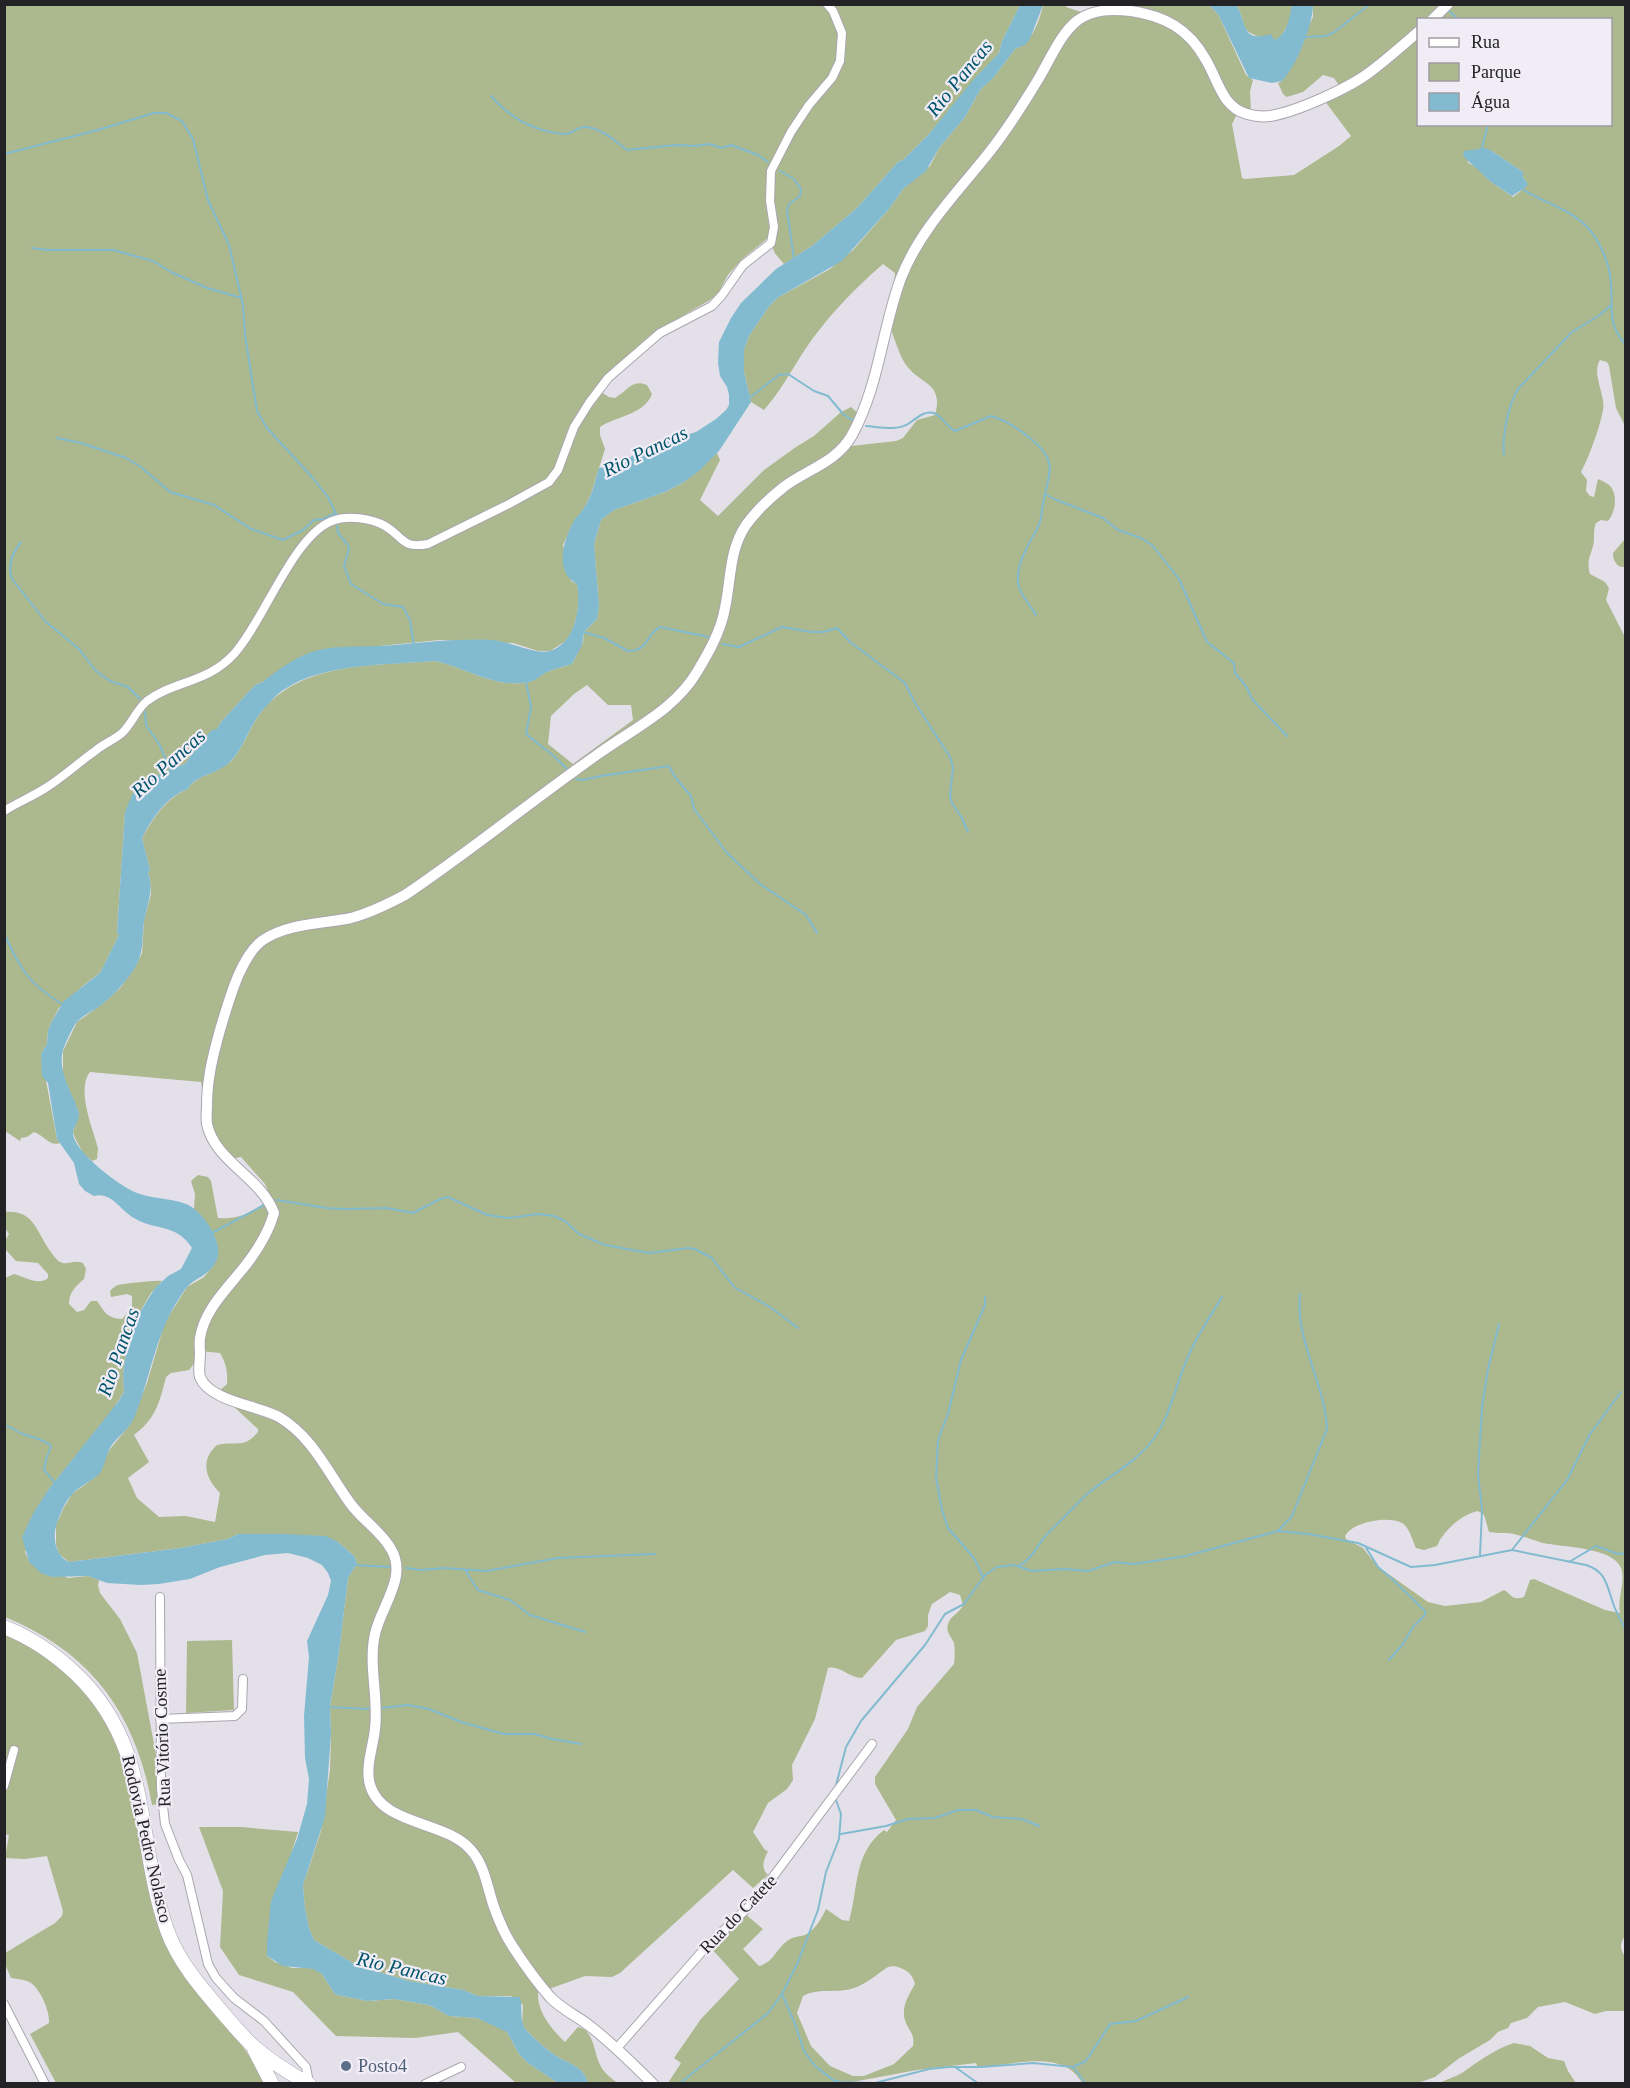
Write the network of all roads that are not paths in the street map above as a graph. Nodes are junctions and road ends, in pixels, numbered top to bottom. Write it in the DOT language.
graph roads {
  1 [pos="826,4"];
  2 [pos="1448,4"];
  3 [pos="1434,18"];
  4 [pos="1417,34"];
  5 [pos="4,811"];
  6 [pos="160,1597"];
  7 [pos="4,1627"];
  8 [pos="243,1679"];
  9 [pos="160,1719"];
  10 [pos="872,1744"];
  11 [pos="14,1750"];
  12 [pos="4,1786"];
  13 [pos="4,2004"];
  14 [pos="250,2044"];
  15 [pos="617,2048"];
  16 [pos="461,2067"];
  17 [pos="42,2082"];
  18 [pos="308,2083"];
  19 [pos="272,2084"];
  20 [pos="424,2084"];
  21 [pos="653,2084"];
  1 -- 5 [label="street"];
  2 -- 3 [label="street"];
  4 -- 15 [label="street"];
  6 -- 9 [label="street, Rua Vitório Cosme"];
  7 -- 14 [label="highway, Rodovia Pedro Nolasco"];
  8 -- 9 [label="street"];
  9 -- 18 [label="street, Rua Vitório Cosme"];
  10 -- 15 [label="street, Rua do Catete"];
  11 -- 12 [label="street"];
  13 -- 17 [label="street"];
  14 -- 18 [label="highway, Rodovia Pedro Nolasco"];
  14 -- 19 [label="highway"];
  15 -- 21 [label="street"];
  16 -- 20 [label="street"];
}
